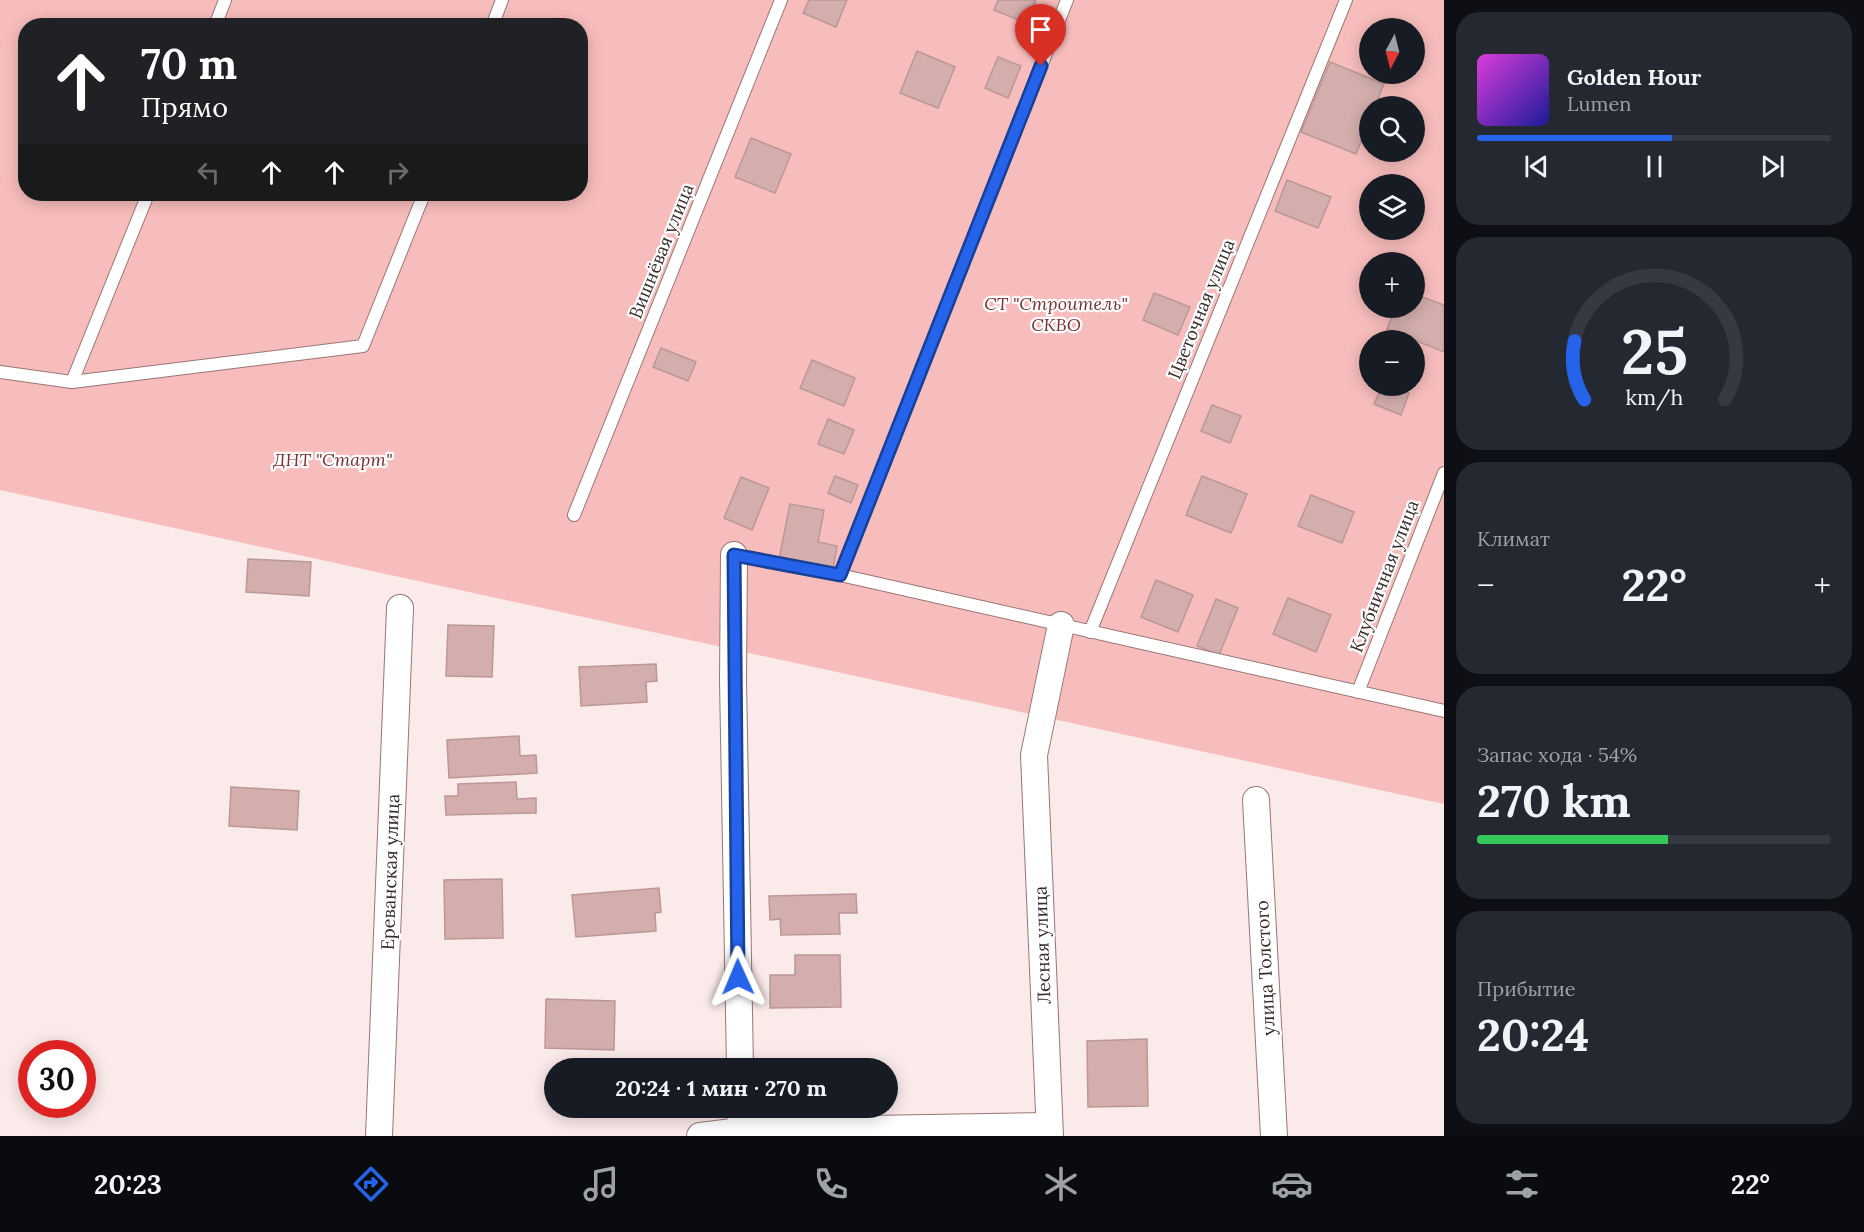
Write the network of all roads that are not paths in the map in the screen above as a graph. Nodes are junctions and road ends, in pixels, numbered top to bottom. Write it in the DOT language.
graph roads {
  1 [pos="225,0"];
  2 [pos="502,0"];
  3 [pos="781,0"];
  4 [pos="1067,0"];
  5 [pos="1346,0"];
  6 [pos="218,18"];
  7 [pos="495,18"];
  8 [pos="145,201"];
  9 [pos="421,201"];
  10 [pos="0,372"];
  11 [pos="72,382"];
  12 [pos="1444,473"];
  13 [pos="574,515"];
  14 [pos="734,555"];
  15 [pos="840,575"];
  16 [pos="400,608"];
  17 [pos="1061,625"];
  18 [pos="1090,632"];
  19 [pos="1358,692"];
  20 [pos="1444,711"];
  21 [pos="1256,800"];
  22 [pos="740,1058"];
  23 [pos="740,1119"];
  24 [pos="1050,1131"];
  25 [pos="379,1136"];
  26 [pos="699,1136"];
  27 [pos="1274,1136"];
  1 -- 6 [label="lane"];
  2 -- 7 [label="lane"];
  3 -- 13 [label="lane, Вишнёвая улица"];
  4 -- 15 [label="lane"];
  5 -- 18 [label="lane, Цветочная улица"];
  8 -- 11 [label="lane"];
  9 -- 11 [label="lane"];
  10 -- 11 [label="lane"];
  12 -- 19 [label="lane, Клубничная улица"];
  14 -- 15 [label="lane"];
  14 -- 22 [label="street"];
  15 -- 17 [label="lane"];
  16 -- 25 [label="street, Ереванская улица"];
  17 -- 18 [label="lane"];
  17 -- 24 [label="street, Лесная улица"];
  18 -- 19 [label="lane"];
  19 -- 20 [label="lane"];
  21 -- 27 [label="street, улица Толстого"];
  23 -- 24 [label="street"];
  23 -- 26 [label="street"];
}
